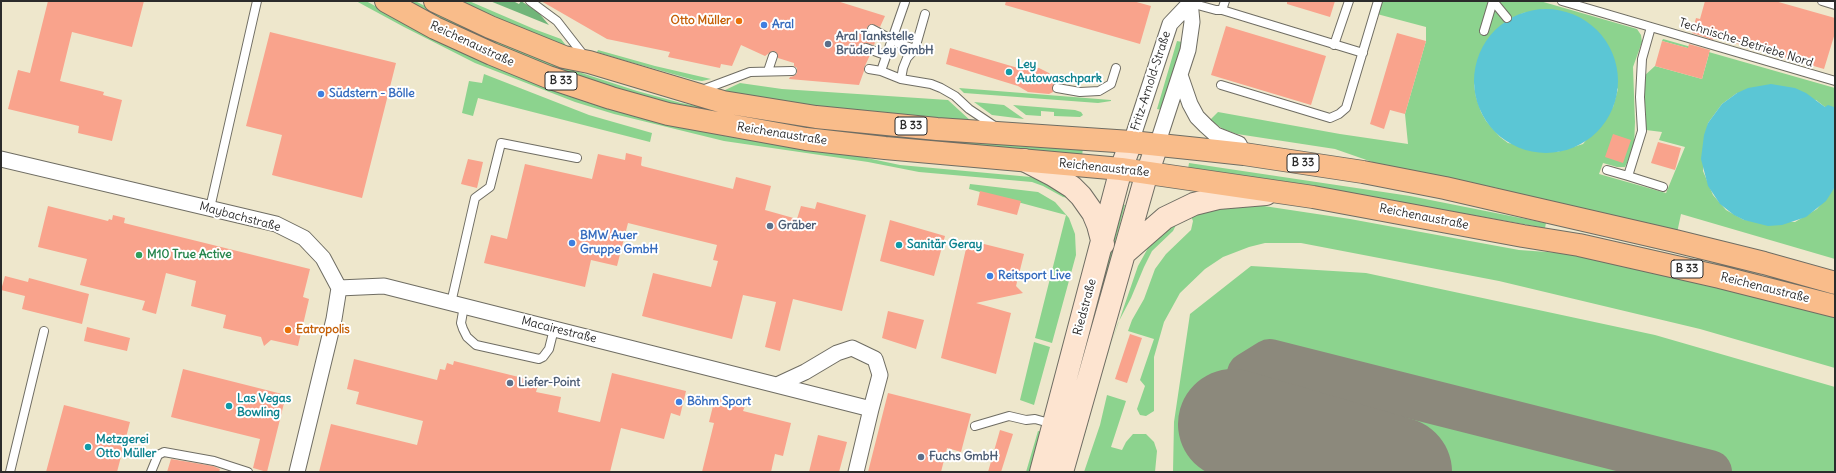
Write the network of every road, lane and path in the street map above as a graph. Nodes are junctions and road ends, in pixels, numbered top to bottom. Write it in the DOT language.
graph roads {
  1 [pos="257,1"];
  2 [pos="386,1"];
  3 [pos="435,1"];
  4 [pos="530,1"];
  5 [pos="1225,1"];
  6 [pos="1349,1"];
  7 [pos="1378,1"];
  8 [pos="1493,1"];
  9 [pos="1562,1"];
  10 [pos="1822,1"];
  11 [pos="905,2"];
  12 [pos="1190,2"];
  13 [pos="1835,5"];
  14 [pos="1222,10"];
  15 [pos="925,14"];
  16 [pos="1507,18"];
  17 [pos="1651,27"];
  18 [pos="872,29"];
  19 [pos="1484,31"];
  20 [pos="891,39"];
  21 [pos="1334,45"];
  22 [pos="866,48"];
  23 [pos="915,49"];
  24 [pos="1363,53"];
  25 [pos="885,55"];
  26 [pos="773,56"];
  27 [pos="589,62"];
  28 [pos="1116,68"];
  29 [pos="869,69"];
  30 [pos="881,70"];
  31 [pos="768,71"];
  32 [pos="792,71"];
  33 [pos="1180,75"];
  34 [pos="901,79"];
  35 [pos="1835,81"];
  36 [pos="1221,85"];
  37 [pos="1057,88"];
  38 [pos="694,93"];
  39 [pos="1006,135"];
  40 [pos="1131,142"];
  41 [pos="1157,145"];
  42 [pos="1244,154"];
  43 [pos="577,158"];
  44 [pos="1,159"];
  45 [pos="1024,159"];
  46 [pos="1121,169"];
  47 [pos="1607,170"];
  48 [pos="1148,172"];
  49 [pos="1628,176"];
  50 [pos="1663,187"];
  51 [pos="1282,193"];
  52 [pos="210,208"];
  53 [pos="1103,244"];
  54 [pos="1125,253"];
  55 [pos="1835,283"];
  56 [pos="339,288"];
  57 [pos="457,304"];
  58 [pos="1835,306"];
  59 [pos="554,329"];
  60 [pos="44,331"];
  61 [pos="777,385"];
  62 [pos="871,409"];
  63 [pos="1054,425"];
  64 [pos="975,426"];
  65 [pos="10,472"];
  66 [pos="151,472"];
  67 [pos="248,472"];
  68 [pos="297,472"];
  69 [pos="856,472"];
  70 [pos="1041,472"];
  71 [pos="1062,472"];
  1 -- 52 [label="lane"];
  2 -- 45 [label="main road, Reichenaustraße / B 33"];
  3 -- 27 [label="main road, Reichenaustraße / B 33"];
  4 -- 27 [label="lane"];
  5 -- 14 [label="lane"];
  6 -- 21 [label="lane"];
  7 -- 24 [label="lane"];
  8 -- 16 [label="lane"];
  8 -- 19 [label="lane"];
  9 -- 17 [label="lane, Technische-Betriebe Nord"];
  10 -- 13 [label="lane"];
  11 -- 20 [label="lane"];
  12 -- 14 [label="lane"];
  12 -- 33 [label="street, Fritz-Arnold-Straße"];
  12 -- 40 [label="street, Fritz-Arnold-Straße"];
  14 -- 21 [label="lane"];
  15 -- 23 [label="lane"];
  17 -- 35 [label="lane, Technische-Betriebe Nord"];
  17 -- 49 [label="lane"];
  18 -- 20 [label="lane"];
  20 -- 23 [label="lane"];
  20 -- 25 [label="lane"];
  21 -- 24 [label="lane"];
  22 -- 25 [label="lane"];
  23 -- 34 [label="lane"];
  24 -- 36 [label="lane"];
  25 -- 30 [label="lane"];
  26 -- 31 [label="lane"];
  27 -- 38 [label="main road, Reichenaustraße / B 33"];
  28 -- 37 [label="lane"];
  29 -- 30 [label="lane"];
  30 -- 34 [label="lane"];
  31 -- 32 [label="lane"];
  31 -- 38 [label="lane"];
  33 -- 41 [label="street, Fritz-Arnold-Straße"];
  33 -- 42 [label="street"];
  34 -- 39 [label="lane"];
  38 -- 39 [label="main road, Reichenaustraße / B 33"];
  39 -- 40 [label="main road, Reichenaustraße / B 33"];
  40 -- 41 [label="main road, Reichenaustraße / B 33"];
  40 -- 46 [label="street, Riedstraße"];
  41 -- 42 [label="main road, Reichenaustraße / B 33"];
  41 -- 48 [label="street, Riedstraße"];
  42 -- 55 [label="main road, Reichenaustraße / B 33"];
  43 -- 57 [label="lane"];
  44 -- 52 [label="street, Maybachstraße"];
  45 -- 46 [label="main road, Reichenaustraße / B 33"];
  45 -- 53 [label="street"];
  46 -- 48 [label="main road, Reichenaustraße / B 33"];
  46 -- 53 [label="street, Riedstraße"];
  47 -- 49 [label="lane"];
  48 -- 51 [label="main road, Reichenaustraße / B 33"];
  48 -- 54 [label="street, Riedstraße"];
  49 -- 50 [label="lane"];
  51 -- 54 [label="street"];
  51 -- 58 [label="main road, Reichenaustraße / B 33"];
  52 -- 56 [label="street, Maybachstraße"];
  53 -- 63 [label="street, Riedstraße"];
  54 -- 71 [label="street, Riedstraße"];
  56 -- 57 [label="street, Macairestraße"];
  56 -- 68 [label="street"];
  57 -- 59 [label="street, Macairestraße"];
  57 -- 59 [label="lane"];
  59 -- 61 [label="street, Macairestraße"];
  60 -- 65 [label="lane"];
  61 -- 62 [label="street, Macairestraße"];
  61 -- 62 [label="street"];
  62 -- 69 [label="street"];
  63 -- 64 [label="lane"];
  63 -- 70 [label="street, Riedstraße"];
  66 -- 67 [label="lane"];
}
